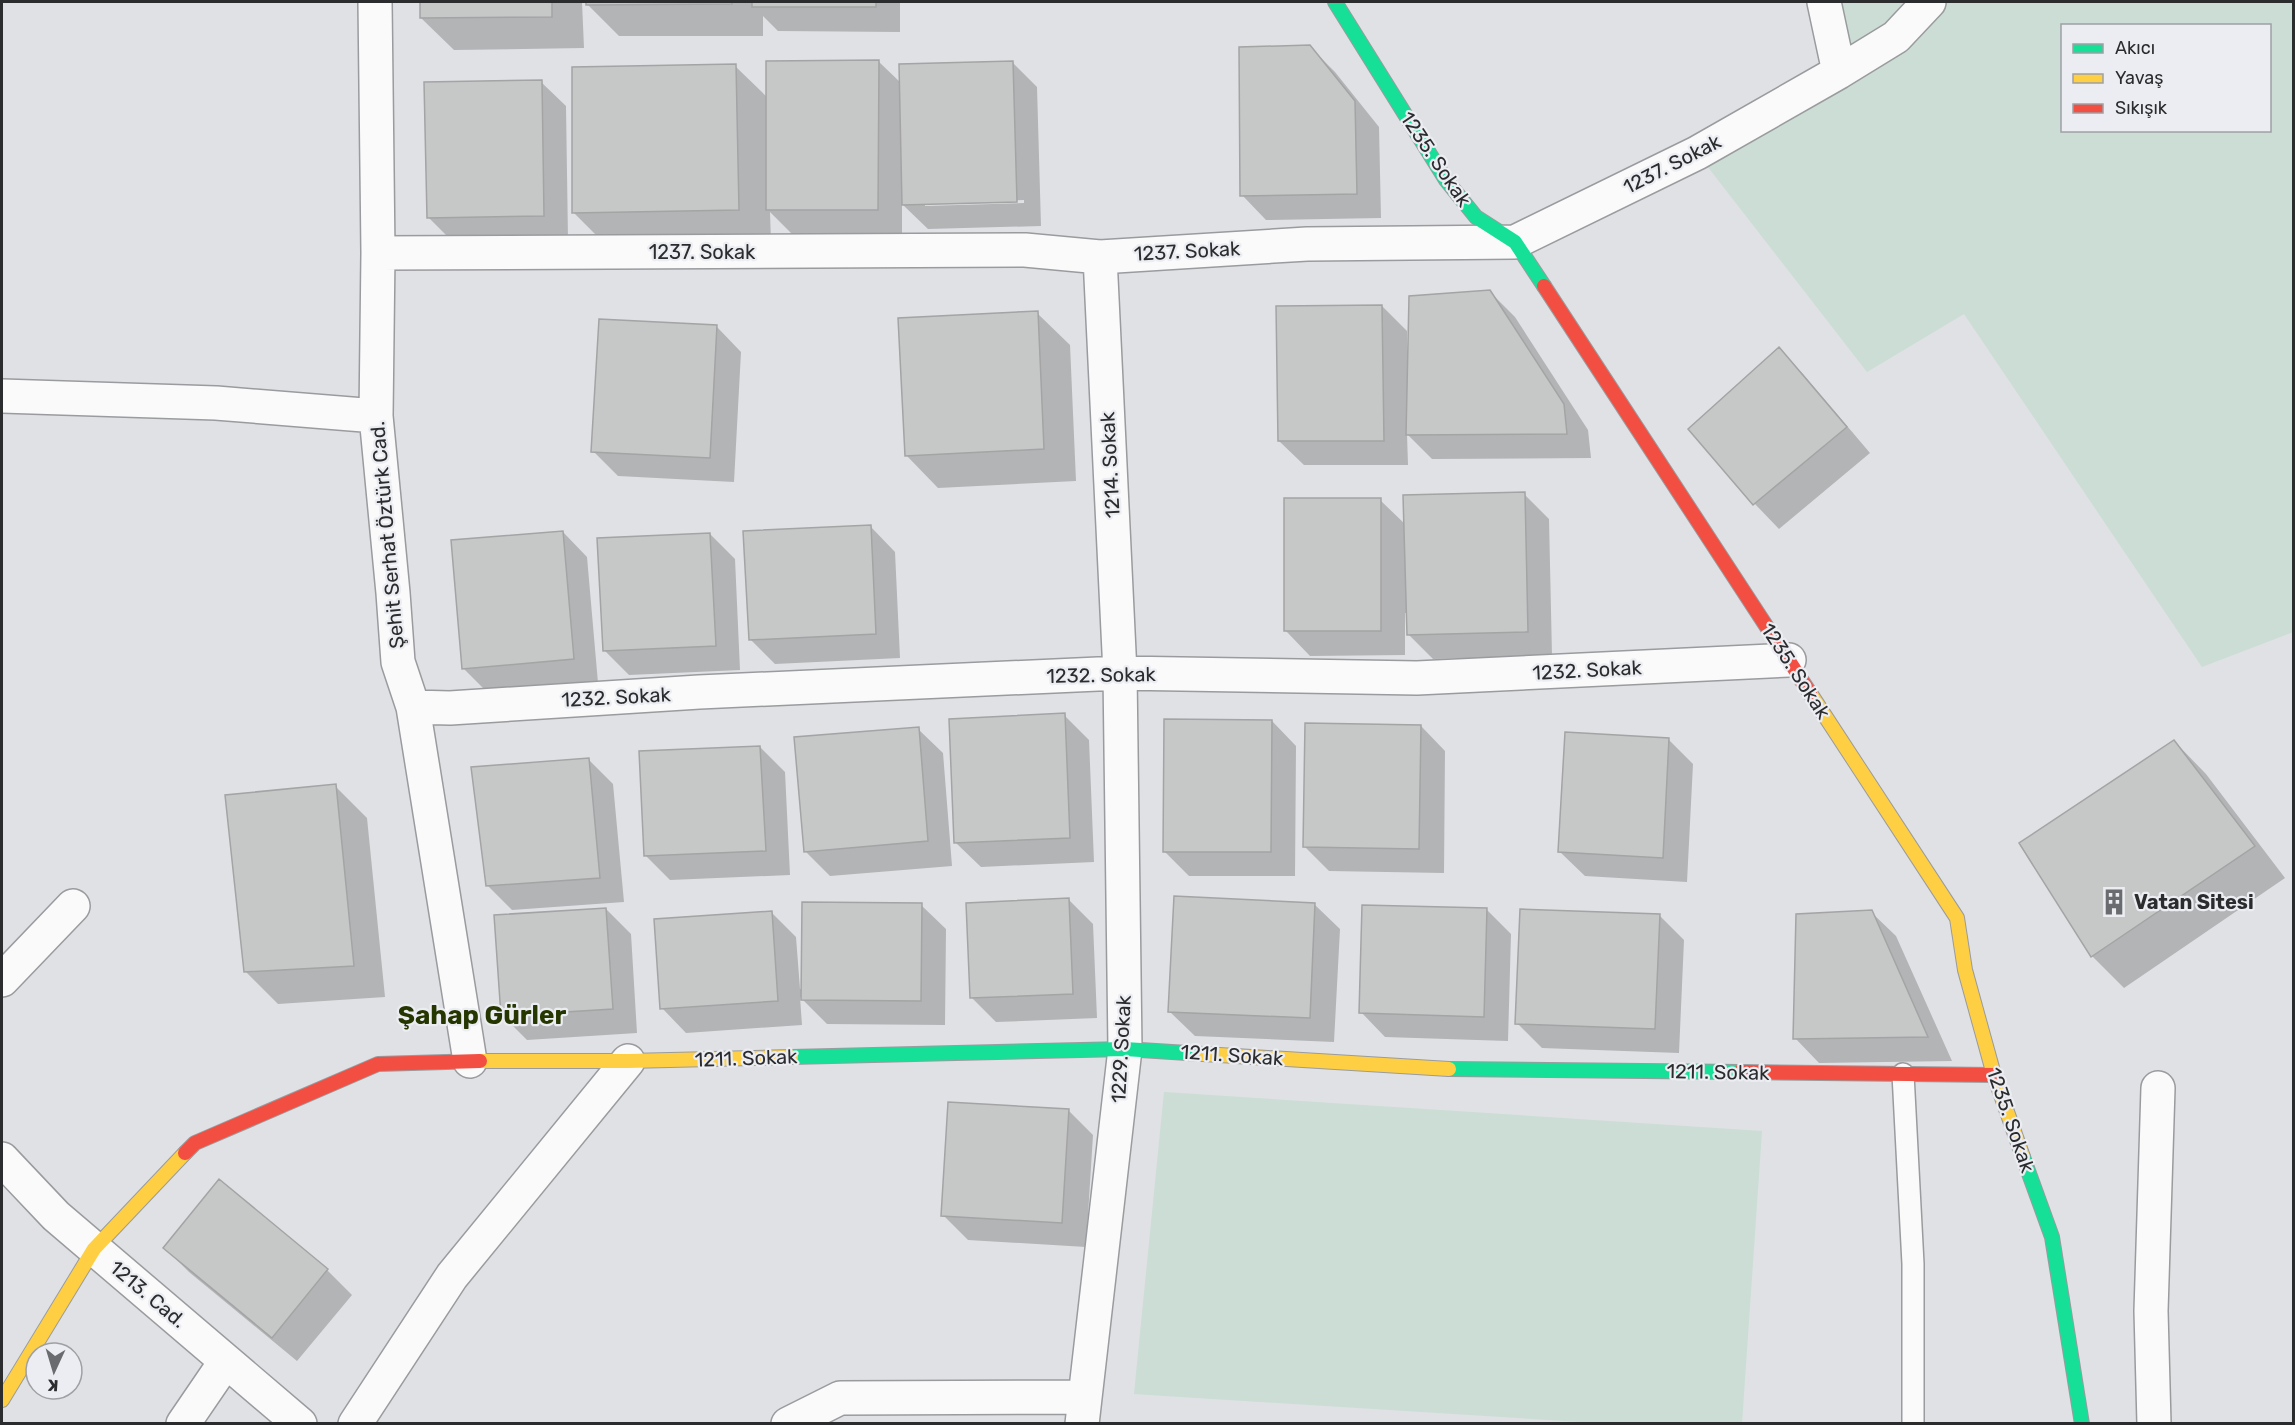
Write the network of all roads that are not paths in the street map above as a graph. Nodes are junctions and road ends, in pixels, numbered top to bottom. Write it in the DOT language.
graph roads {
  1 [pos="375,2"];
  2 [pos="1335,2"];
  3 [pos="1824,2"];
  4 [pos="1929,2"];
  5 [pos="1839,72"];
  6 [pos="1515,242"];
  7 [pos="378,253"];
  8 [pos="1100,257"];
  9 [pos="2,396"];
  10 [pos="376,416"];
  11 [pos="1789,660"];
  12 [pos="1120,673"];
  13 [pos="413,708"];
  14 [pos="73,906"];
  15 [pos="2,980"];
  16 [pos="1125,1049"];
  17 [pos="470,1061"];
  18 [pos="628,1061"];
  19 [pos="1903,1074"];
  20 [pos="1994,1075"];
  21 [pos="2158,1088"];
  22 [pos="2,1159"];
  23 [pos="94,1249"];
  24 [pos="226,1361"];
  25 [pos="2,1400"];
  26 [pos="1083,1410"];
  27 [pos="183,1424"];
  28 [pos="300,1424"];
  29 [pos="355,1424"];
  30 [pos="788,1424"];
  31 [pos="1913,1424"];
  32 [pos="2082,1424"];
  33 [pos="2154,1424"];
  1 -- 7 [label="street, Şehit Serhat Öztürk Cad."];
  2 -- 6 [label="street, 1235. Sokak"];
  3 -- 5 [label="street"];
  4 -- 5 [label="street, 1237. Sokak"];
  5 -- 6 [label="street, 1237. Sokak"];
  6 -- 8 [label="street, 1237. Sokak"];
  6 -- 11 [label="street, 1235. Sokak"];
  7 -- 8 [label="street, 1237. Sokak"];
  7 -- 10 [label="street, Şehit Serhat Öztürk Cad."];
  8 -- 12 [label="street, 1214. Sokak"];
  9 -- 10 [label="street"];
  10 -- 13 [label="street, Şehit Serhat Öztürk Cad."];
  11 -- 12 [label="street, 1232. Sokak"];
  11 -- 20 [label="street, 1235. Sokak"];
  12 -- 13 [label="street, 1232. Sokak"];
  12 -- 16 [label="street, 1229. Sokak"];
  13 -- 17 [label="street, Şehit Serhat Öztürk Cad."];
  14 -- 15 [label="street"];
  16 -- 18 [label="street, 1211. Sokak"];
  16 -- 19 [label="street, 1211. Sokak"];
  16 -- 26 [label="street, 1229. Sokak"];
  17 -- 18 [label="street, 1211. Sokak"];
  17 -- 23 [label="street, 1211. Sokak"];
  18 -- 29 [label="street"];
  19 -- 20 [label="street, 1211. Sokak"];
  19 -- 31 [label="lane"];
  20 -- 32 [label="street, 1235. Sokak"];
  21 -- 33 [label="street"];
  22 -- 23 [label="street, 1213. Cad."];
  23 -- 24 [label="street, 1213. Cad."];
  23 -- 25 [label="street, 1211. Sokak"];
  24 -- 27 [label="street"];
  24 -- 28 [label="street, 1213. Cad."];
  26 -- 30 [label="street"];
}
